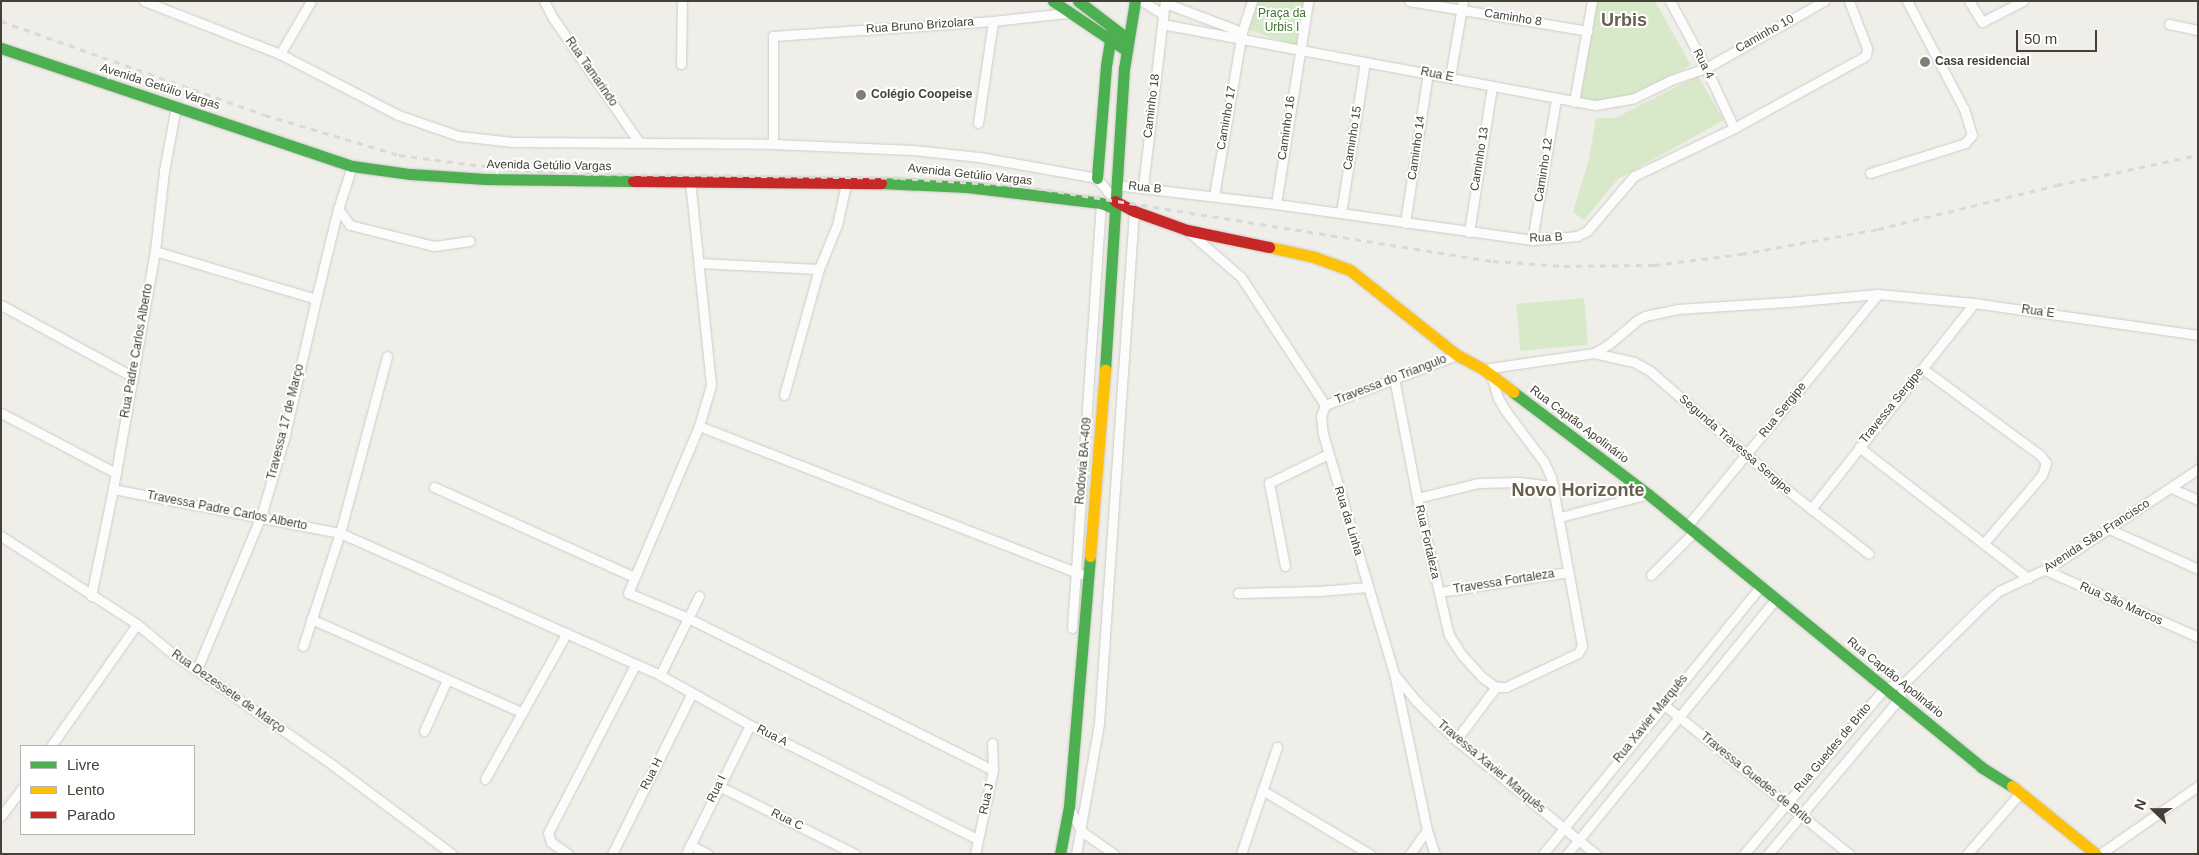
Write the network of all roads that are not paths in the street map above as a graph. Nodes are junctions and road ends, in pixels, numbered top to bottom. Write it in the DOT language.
graph roads {
  1 [pos="144,1"];
  2 [pos="310,1"];
  3 [pos="544,1"];
  4 [pos="682,1"];
  5 [pos="1053,1"];
  6 [pos="1078,1"];
  7 [pos="1135,1"];
  8 [pos="1142,1"];
  9 [pos="1252,1"];
  10 [pos="1308,1"];
  11 [pos="1409,1"];
  12 [pos="1592,1"];
  13 [pos="1670,1"];
  14 [pos="1824,1"];
  15 [pos="1849,1"];
  16 [pos="1908,1"];
  17 [pos="1969,1"];
  18 [pos="2023,1"];
  19 [pos="1165,2"];
  20 [pos="1463,6"];
  21 [pos="1067,13"];
  22 [pos="1163,14"];
  23 [pos="993,21"];
  24 [pos="1162,24"];
  25 [pos="2169,24"];
  26 [pos="1112,27"];
  27 [pos="2198,30"];
  28 [pos="1588,31"];
  29 [pos="1241,36"];
  30 [pos="1128,39"];
  31 [pos="1110,40"];
  32 [pos="1,48"];
  33 [pos="1127,51"];
  34 [pos="1299,51"];
  35 [pos="280,54"];
  36 [pos="1365,62"];
  37 [pos="681,64"];
  38 [pos="1706,68"];
  39 [pos="1428,73"];
  40 [pos="1450,77"];
  41 [pos="1492,86"];
  42 [pos="1556,99"];
  43 [pos="1574,102"];
  44 [pos="176,106"];
  45 [pos="978,123"];
  46 [pos="1734,128"];
  47 [pos="639,142"];
  48 [pos="773,144"];
  49 [pos="352,166"];
  50 [pos="1870,172"];
  51 [pos="1097,178"];
  52 [pos="690,181"];
  53 [pos="846,184"];
  54 [pos="1116,185"];
  55 [pos="1143,187"];
  56 [pos="1214,196"];
  57 [pos="1101,203"];
  58 [pos="1115,204"];
  59 [pos="1276,204"];
  60 [pos="338,209"];
  61 [pos="1134,211"];
  62 [pos="1341,214"];
  63 [pos="1406,222"];
  64 [pos="1187,230"];
  65 [pos="1468,232"];
  66 [pos="1532,240"];
  67 [pos="470,241"];
  68 [pos="155,251"];
  69 [pos="699,263"];
  70 [pos="819,269"];
  71 [pos="1878,294"];
  72 [pos="316,299"];
  73 [pos="1974,303"];
  74 [pos="1,305"];
  75 [pos="2198,335"];
  76 [pos="1594,353"];
  77 [pos="1457,355"];
  78 [pos="387,356"];
  79 [pos="1923,369"];
  80 [pos="1487,372"];
  81 [pos="133,377"];
  82 [pos="1394,378"];
  83 [pos="784,395"];
  84 [pos="1325,405"];
  85 [pos="1,413"];
  86 [pos="699,426"];
  87 [pos="1859,447"];
  88 [pos="1328,454"];
  89 [pos="1747,455"];
  90 [pos="2198,469"];
  91 [pos="116,473"];
  92 [pos="1554,486"];
  93 [pos="434,487"];
  94 [pos="2171,488"];
  95 [pos="114,489"];
  96 [pos="1648,494"];
  97 [pos="1417,498"];
  98 [pos="2198,500"];
  99 [pos="1811,509"];
  100 [pos="261,516"];
  101 [pos="1560,517"];
  102 [pos="1691,529"];
  103 [pos="2109,529"];
  104 [pos="340,533"];
  105 [pos="1,536"];
  106 [pos="1984,543"];
  107 [pos="1869,554"];
  108 [pos="1285,566"];
  109 [pos="2198,569"];
  110 [pos="2045,570"];
  111 [pos="1077,572"];
  112 [pos="1568,572"];
  113 [pos="1651,576"];
  114 [pos="634,577"];
  115 [pos="2028,578"];
  116 [pos="1088,580"];
  117 [pos="1760,586"];
  118 [pos="1368,587"];
  119 [pos="1439,592"];
  120 [pos="1238,593"];
  121 [pos="91,596"];
  122 [pos="699,596"];
  123 [pos="1776,599"];
  124 [pos="688,618"];
  125 [pos="311,619"];
  126 [pos="137,624"];
  127 [pos="1072,628"];
  128 [pos="566,634"];
  129 [pos="2198,638"];
  130 [pos="303,646"];
  131 [pos="636,665"];
  132 [pos="197,669"];
  133 [pos="1394,673"];
  134 [pos="660,675"];
  135 [pos="446,680"];
  136 [pos="1906,680"];
  137 [pos="1496,686"];
  138 [pos="1884,688"];
  139 [pos="692,693"];
  140 [pos="1899,699"];
  141 [pos="1663,704"];
  142 [pos="521,712"];
  143 [pos="1680,717"];
  144 [pos="750,725"];
  145 [pos="424,731"];
  146 [pos="1456,740"];
  147 [pos="992,743"];
  148 [pos="52,745"];
  149 [pos="1277,746"];
  150 [pos="993,770"];
  151 [pos="485,779"];
  152 [pos="719,786"];
  153 [pos="2198,786"];
  154 [pos="20,790"];
  155 [pos="1262,790"];
  156 [pos="2021,792"];
  157 [pos="1786,803"];
  158 [pos="1068,807"];
  159 [pos="1,816"];
  160 [pos="1801,816"];
  161 [pos="1564,828"];
  162 [pos="1427,830"];
  163 [pos="1081,831"];
  164 [pos="978,839"];
  165 [pos="1578,840"];
  166 [pos="1354,844"];
  167 [pos="690,845"];
  168 [pos="567,853"];
  169 [pos="452,854"];
  170 [pos="612,854"];
  171 [pos="686,854"];
  172 [pos="708,854"];
  173 [pos="855,854"];
  174 [pos="975,854"];
  175 [pos="1060,854"];
  176 [pos="1076,854"];
  177 [pos="1114,854"];
  178 [pos="1241,854"];
  179 [pos="1351,854"];
  180 [pos="1370,854"];
  181 [pos="1410,854"];
  182 [pos="1435,854"];
  183 [pos="1543,854"];
  184 [pos="1567,854"];
  185 [pos="1596,854"];
  186 [pos="1744,854"];
  187 [pos="1768,854"];
  188 [pos="1849,854"];
  189 [pos="1967,854"];
  190 [pos="2098,854"];
  1 -- 35 [label="street, Avenida Getúlio Vargas"];
  2 -- 35 [label="street"];
  3 -- 47 [label="street, Rua Tamarindo"];
  4 -- 37 [label="street"];
  5 -- 21 [label="street"];
  6 -- 26 [label="street"];
  7 -- 30 [label="street, Rodovia BA-409"];
  8 -- 22 [label="street"];
  9 -- 29 [label="street, Caminho 17"];
  10 -- 34 [label="street, Caminho 16"];
  11 -- 20 [label="street, Caminho 8"];
  12 -- 28 [label="street"];
  13 -- 38 [label="street, Rua 4"];
  14 -- 38 [label="street, Caminho 10"];
  15 -- 46 [label="street, Rua B"];
  16 -- 50 [label="street"];
  17 -- 18 [label="street"];
  19 -- 22 [label="street, Caminho 18"];
  19 -- 29 [label="street"];
  20 -- 28 [label="street, Caminho 8"];
  20 -- 40 [label="street"];
  21 -- 23 [label="street, Rua Bruno Brizolara"];
  21 -- 31 [label="street"];
  22 -- 24 [label="street, Caminho 18"];
  23 -- 45 [label="street"];
  23 -- 48 [label="street, Rua Bruno Brizolara"];
  24 -- 29 [label="street, Rua E"];
  24 -- 55 [label="street, Caminho 18"];
  25 -- 27 [label="street"];
  26 -- 30 [label="street"];
  26 -- 31 [label="street"];
  28 -- 43 [label="street"];
  29 -- 34 [label="street, Rua E"];
  29 -- 56 [label="street, Caminho 17"];
  30 -- 33 [label="street, Rodovia BA-409"];
  31 -- 33 [label="street"];
  31 -- 51 [label="street"];
  32 -- 44 [label="street, Avenida Getúlio Vargas"];
  33 -- 54 [label="street, Rodovia BA-409"];
  34 -- 36 [label="street, Rua E"];
  34 -- 59 [label="street, Caminho 16"];
  35 -- 47 [label="street, Avenida Getúlio Vargas"];
  36 -- 39 [label="street, Rua E"];
  36 -- 62 [label="street, Caminho 15"];
  38 -- 43 [label="street, Rua E"];
  38 -- 46 [label="street, Rua 4"];
  39 -- 40 [label="street, Rua E"];
  39 -- 63 [label="street, Caminho 14"];
  40 -- 41 [label="street, Rua E"];
  41 -- 42 [label="street, Rua E"];
  41 -- 65 [label="street, Caminho 13"];
  42 -- 43 [label="street, Rua E"];
  42 -- 66 [label="street, Caminho 12"];
  44 -- 49 [label="street, Avenida Getúlio Vargas"];
  44 -- 68 [label="street, Rua Padre Carlos Alberto"];
  46 -- 66 [label="street, Rua B"];
  47 -- 48 [label="street, Avenida Getúlio Vargas"];
  48 -- 51 [label="street, Avenida Getúlio Vargas"];
  49 -- 52 [label="street, Avenida Getúlio Vargas"];
  49 -- 60 [label="street, Travessa 17 de Março"];
  51 -- 58 [label="street"];
  52 -- 53 [label="street, Avenida Getúlio Vargas"];
  52 -- 69 [label="street"];
  53 -- 57 [label="street, Avenida Getúlio Vargas"];
  53 -- 70 [label="street"];
  54 -- 55 [label="street, Rua B"];
  54 -- 58 [label="street, Rodovia BA-409"];
  55 -- 56 [label="street, Rua B"];
  56 -- 59 [label="street, Rua B"];
  57 -- 58 [label="street, Avenida Getúlio Vargas"];
  57 -- 111 [label="street"];
  58 -- 61 [label="street, Rua Captão Apolinário"];
  58 -- 116 [label="street, Rodovia BA-409"];
  59 -- 62 [label="street, Rua B"];
  60 -- 67 [label="street"];
  60 -- 72 [label="street, Travessa 17 de Março"];
  61 -- 64 [label="street, Rua Captão Apolinário"];
  61 -- 163 [label="street"];
  62 -- 63 [label="street, Rua B"];
  63 -- 65 [label="street, Rua B"];
  64 -- 77 [label="street, Rua Captão Apolinário"];
  64 -- 84 [label="street"];
  65 -- 66 [label="street, Rua B"];
  68 -- 72 [label="street"];
  68 -- 81 [label="street, Rua Padre Carlos Alberto"];
  69 -- 70 [label="street"];
  69 -- 86 [label="street"];
  70 -- 83 [label="street"];
  71 -- 73 [label="street, Rua E"];
  71 -- 76 [label="street, Rua E"];
  71 -- 89 [label="street, Rua Sergipe"];
  72 -- 100 [label="street, Travessa 17 de Março"];
  73 -- 75 [label="street, Rua E"];
  73 -- 79 [label="street, Travessa Sergipe"];
  74 -- 81 [label="street"];
  76 -- 80 [label="street"];
  76 -- 89 [label="street, Segunda Travessa Sergipe"];
  77 -- 80 [label="street, Rua Captão Apolinário"];
  77 -- 82 [label="street, Travessa do Triangulo"];
  78 -- 104 [label="street"];
  79 -- 87 [label="street, Travessa Sergipe"];
  79 -- 106 [label="street"];
  80 -- 92 [label="street"];
  80 -- 96 [label="street, Rua Captão Apolinário"];
  81 -- 91 [label="street, Rua Padre Carlos Alberto"];
  82 -- 84 [label="street, Travessa do Triangulo"];
  82 -- 97 [label="street, Rua Fortaleza"];
  84 -- 88 [label="street, Rua da Linha"];
  85 -- 91 [label="street"];
  86 -- 111 [label="street"];
  86 -- 114 [label="street"];
  87 -- 99 [label="street, Travessa Sergipe"];
  87 -- 106 [label="street"];
  88 -- 108 [label="street"];
  88 -- 118 [label="street, Rua da Linha"];
  89 -- 99 [label="street, Segunda Travessa Sergipe"];
  89 -- 102 [label="street, Rua Sergipe"];
  90 -- 94 [label="street, Avenida São Francisco"];
  91 -- 95 [label="street, Rua Padre Carlos Alberto"];
  92 -- 97 [label="street"];
  92 -- 101 [label="street"];
  93 -- 114 [label="street"];
  94 -- 98 [label="street"];
  94 -- 103 [label="street, Avenida São Francisco"];
  95 -- 100 [label="street, Travessa Padre Carlos Alberto"];
  95 -- 121 [label="street, Rua Padre Carlos Alberto"];
  96 -- 101 [label="street"];
  96 -- 102 [label="street, Rua Captão Apolinário"];
  97 -- 119 [label="street, Rua Fortaleza"];
  99 -- 107 [label="street, Segunda Travessa Sergipe"];
  100 -- 104 [label="street, Travessa Padre Carlos Alberto"];
  100 -- 132 [label="street, Travessa 17 de Março"];
  101 -- 112 [label="street"];
  102 -- 113 [label="street, Rua Sergipe"];
  102 -- 117 [label="street, Rua Captão Apolinário"];
  103 -- 109 [label="street"];
  103 -- 110 [label="street, Avenida São Francisco"];
  104 -- 125 [label="street"];
  104 -- 128 [label="street, Travessa Padre Carlos Alberto"];
  105 -- 121 [label="street, Rua Dezessete de Março"];
  106 -- 115 [label="street"];
  110 -- 115 [label="street, Avenida São Francisco"];
  110 -- 129 [label="street, Rua São Marcos"];
  111 -- 116 [label="street"];
  111 -- 127 [label="street"];
  112 -- 119 [label="street, Travessa Fortaleza"];
  112 -- 137 [label="street"];
  114 -- 124 [label="street"];
  115 -- 136 [label="street, Avenida São Francisco"];
  116 -- 158 [label="street, Rodovia BA-409"];
  117 -- 123 [label="street, Rua Captão Apolinário"];
  117 -- 141 [label="street, Rua Xavier Marquês"];
  118 -- 120 [label="street"];
  118 -- 133 [label="street, Rua da Linha"];
  119 -- 137 [label="street, Rua Fortaleza"];
  121 -- 126 [label="street, Rua Dezessete de Março"];
  122 -- 124 [label="street"];
  123 -- 138 [label="street, Rua Captão Apolinário"];
  123 -- 143 [label="street, Rua Xavier Marquês"];
  124 -- 134 [label="street"];
  124 -- 150 [label="street"];
  125 -- 130 [label="street"];
  125 -- 135 [label="street"];
  126 -- 132 [label="street, Rua Dezessete de Março"];
  126 -- 148 [label="street"];
  128 -- 131 [label="street, Rua A"];
  128 -- 142 [label="street"];
  131 -- 134 [label="street, Rua A"];
  131 -- 168 [label="street"];
  132 -- 169 [label="street, Rua Dezessete de Março"];
  133 -- 146 [label="street, Travessa Xavier Marquês"];
  133 -- 162 [label="street, Rua da Linha"];
  134 -- 139 [label="street, Rua A"];
  135 -- 142 [label="street"];
  135 -- 145 [label="street"];
  136 -- 138 [label="street, Avenida São Francisco"];
  136 -- 140 [label="street, Avenida São Francisco"];
  137 -- 146 [label="street"];
  138 -- 140 [label="street, Rua Captão Apolinário"];
  138 -- 157 [label="street, Rua Guedes de Brito"];
  139 -- 144 [label="street, Rua A"];
  139 -- 170 [label="street, Rua H"];
  140 -- 156 [label="street, Rua Captão Apolinário"];
  140 -- 160 [label="street, Rua Guedes de Brito"];
  141 -- 143 [label="street, Travessa Guedes de Brito"];
  141 -- 161 [label="street, Rua Xavier Marquês"];
  142 -- 151 [label="street"];
  143 -- 157 [label="street, Travessa Guedes de Brito"];
  143 -- 165 [label="street, Rua Xavier Marquês"];
  144 -- 152 [label="street, Rua I"];
  144 -- 164 [label="street, Rua A"];
  146 -- 161 [label="street, Travessa Xavier Marquês"];
  147 -- 150 [label="street, Rua J"];
  149 -- 155 [label="street"];
  150 -- 164 [label="street, Rua J"];
  152 -- 167 [label="street, Rua I"];
  152 -- 173 [label="street, Rua C"];
  153 -- 190 [label="street"];
  154 -- 159 [label="street"];
  155 -- 166 [label="street"];
  155 -- 178 [label="street"];
  156 -- 189 [label="street"];
  156 -- 190 [label="street, Rua Captão Apolinário"];
  157 -- 160 [label="street, Travessa Guedes de Brito"];
  157 -- 186 [label="street, Rua Guedes de Brito"];
  158 -- 163 [label="street"];
  158 -- 175 [label="street, Rodovia BA-409"];
  160 -- 187 [label="street, Rua Guedes de Brito"];
  160 -- 188 [label="street, Travessa Guedes de Brito"];
  161 -- 165 [label="street, Travessa Xavier Marquês"];
  161 -- 183 [label="street, Rua Xavier Marquês"];
  162 -- 181 [label="street"];
  162 -- 182 [label="street, Rua da Linha"];
  163 -- 176 [label="street"];
  163 -- 177 [label="street"];
  164 -- 174 [label="street, Rua J"];
  165 -- 184 [label="street, Rua Xavier Marquês"];
  165 -- 185 [label="street, Travessa Xavier Marquês"];
  166 -- 179 [label="street"];
  166 -- 180 [label="street"];
  167 -- 171 [label="street, Rua I"];
  167 -- 172 [label="street"];
}
